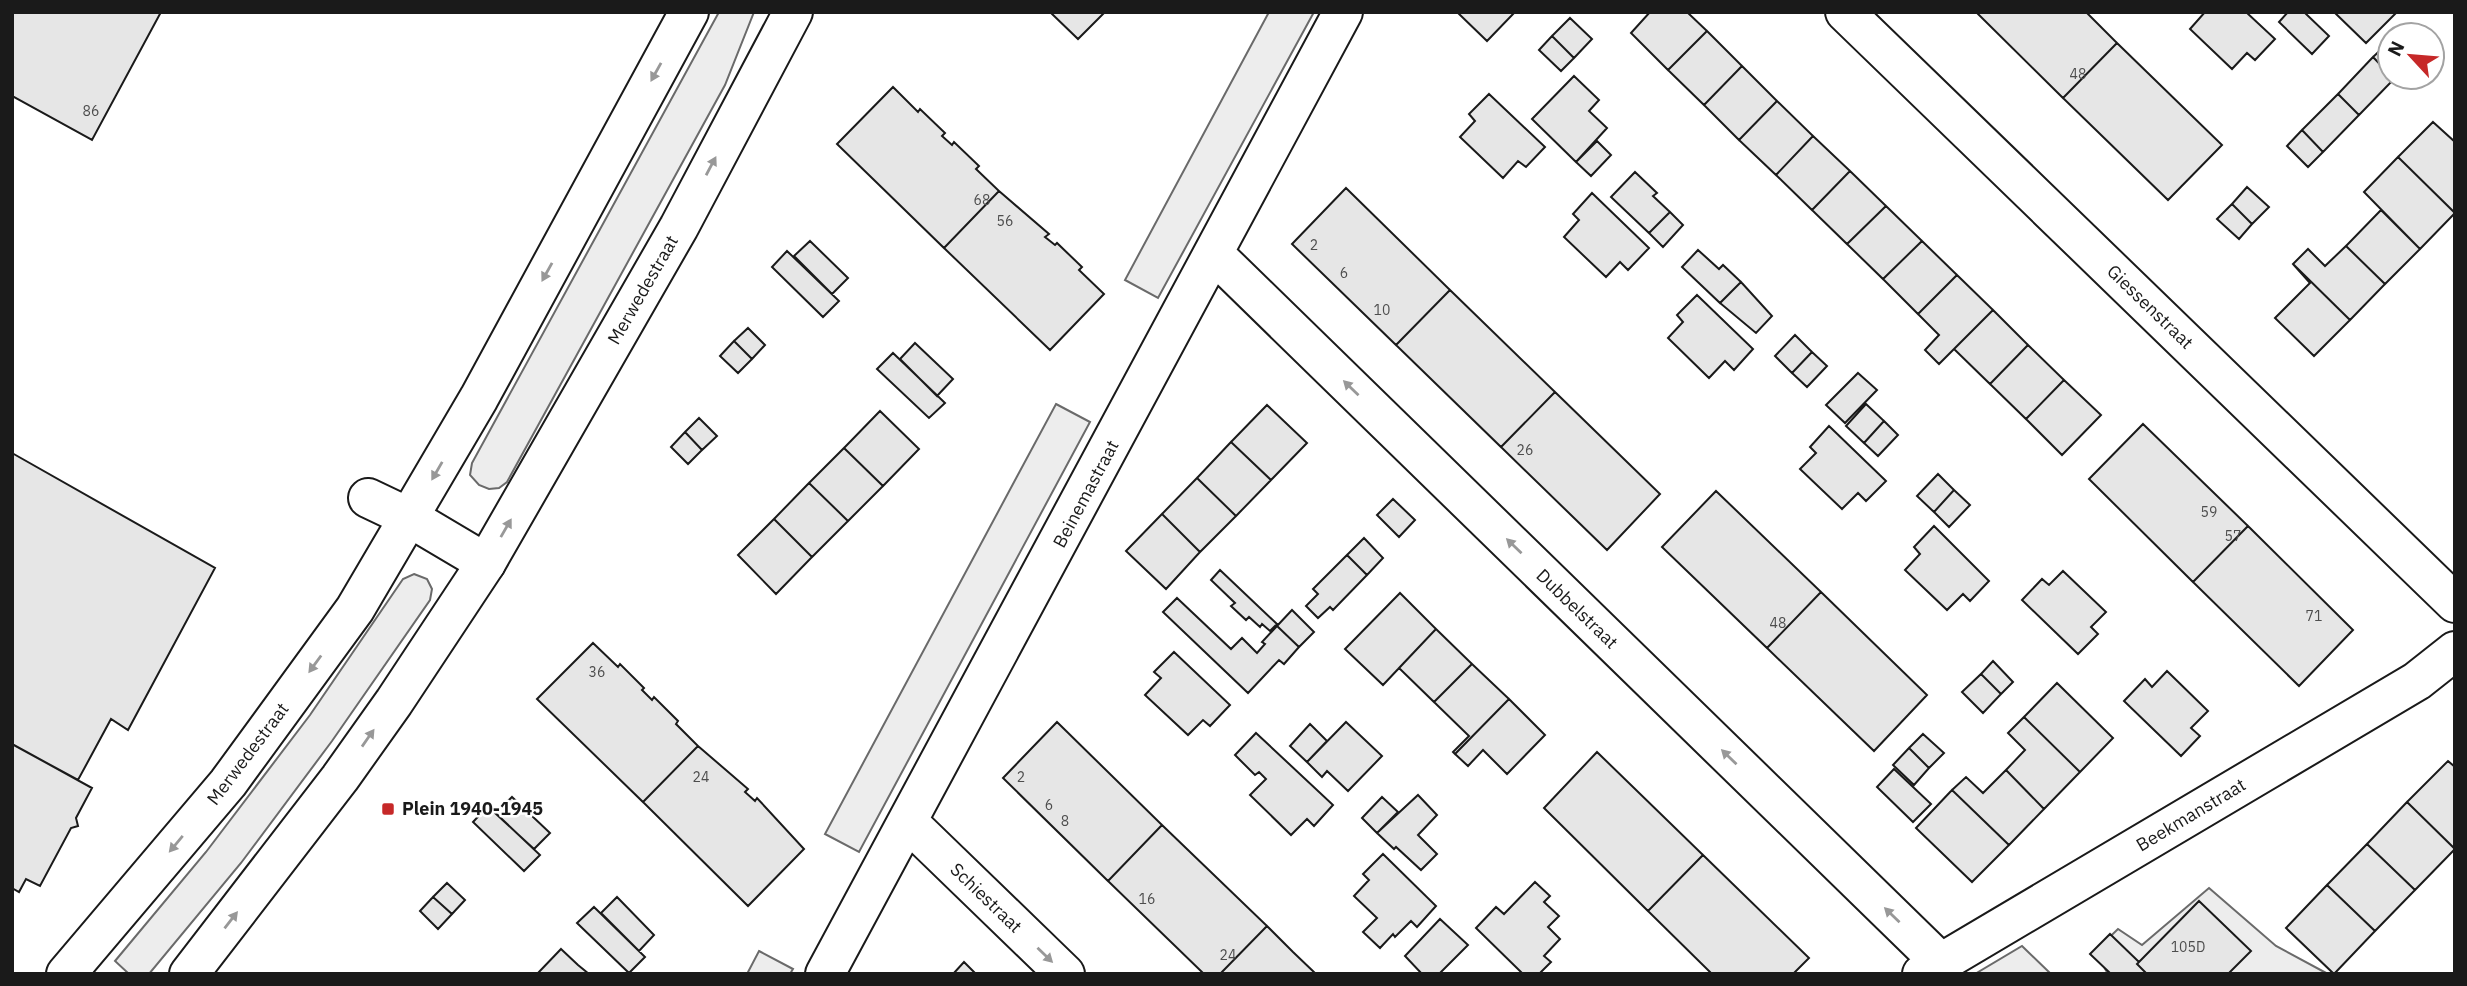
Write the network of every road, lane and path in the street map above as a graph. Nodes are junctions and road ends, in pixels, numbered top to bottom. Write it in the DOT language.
graph roads {
  1 [pos="689,12"];
  2 [pos="793,12"];
  3 [pos="1343,12"];
  4 [pos="1845,12"];
  5 [pos="1214,254"];
  6 [pos="368,498"];
  7 [pos="410,518"];
  8 [pos="486,563"];
  9 [pos="2455,603"];
  10 [pos="2455,651"];
  11 [pos="908,822"];
  12 [pos="1932,968"];
  13 [pos="66,974"];
  14 [pos="189,974"];
  15 [pos="825,974"];
  16 [pos="1065,974"];
  1 -- 7 [label="street, Merwedestraat, one-way"];
  8 -- 2 [label="street, Merwedestraat, one-way"];
  3 -- 5 [label="street, Beinemastraat"];
  4 -- 9 [label="street, Giessenstraat"];
  5 -- 11 [label="street, Beinemastraat"];
  12 -- 5 [label="street, Dubbelstraat, one-way"];
  6 -- 7 [label="street"];
  7 -- 8 [label="street"];
  7 -- 13 [label="street, Merwedestraat, one-way"];
  14 -- 8 [label="street, Merwedestraat, one-way"];
  10 -- 12 [label="street, Beekmanstraat"];
  11 -- 15 [label="street, Beinemastraat"];
  11 -- 16 [label="street, Schiestraat, one-way"];
}
